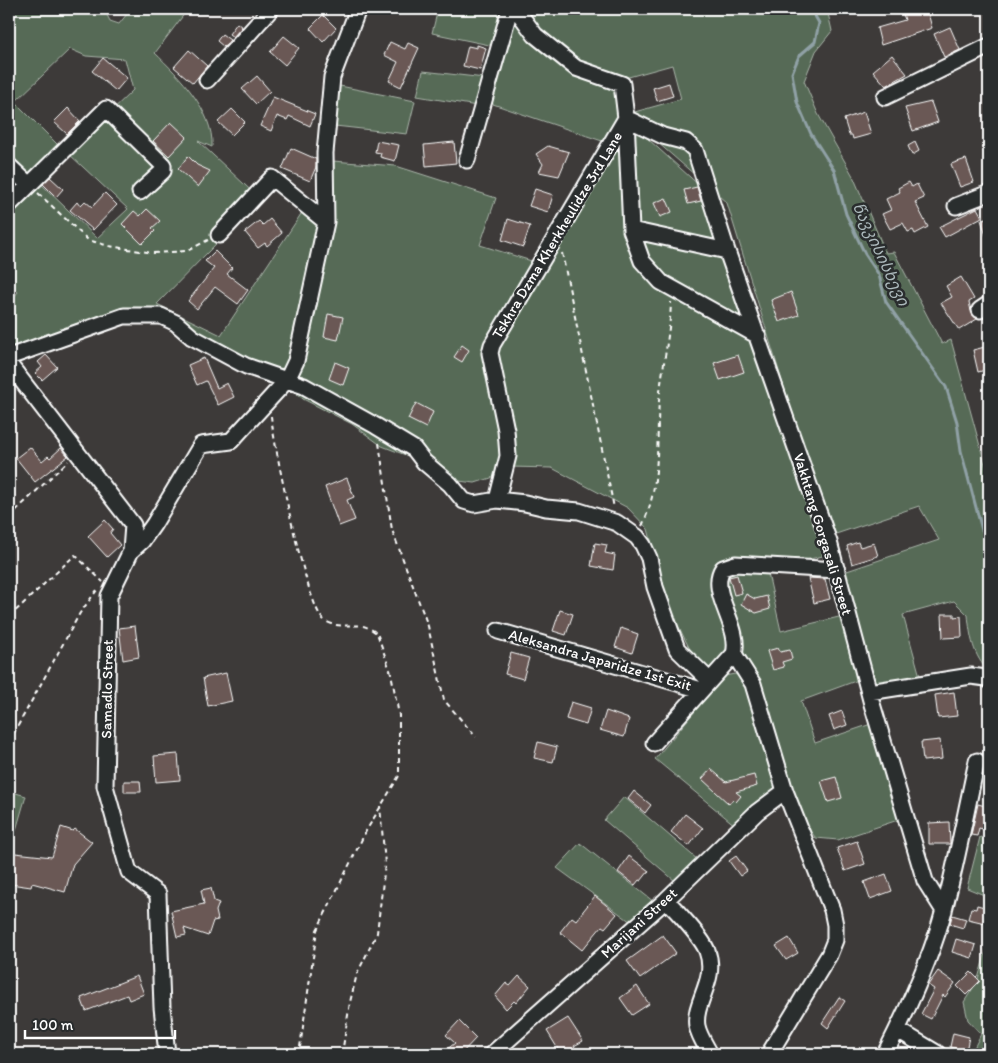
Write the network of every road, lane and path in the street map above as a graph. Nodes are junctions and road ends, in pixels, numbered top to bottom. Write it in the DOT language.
graph roads {
  1 [pos="271,9"];
  2 [pos="358,9"];
  3 [pos="510,9"];
  4 [pos="516,9"];
  5 [pos="989,46"];
  6 [pos="207,80"];
  7 [pos="885,97"];
  8 [pos="626,118"];
  9 [pos="467,160"];
  10 [pos="9,166"];
  11 [pos="29,185"];
  12 [pos="140,192"];
  13 [pos="989,193"];
  14 [pos="9,205"];
  15 [pos="956,206"];
  16 [pos="326,222"];
  17 [pos="631,230"];
  18 [pos="219,235"];
  19 [pos="726,251"];
  20 [pos="562,253"];
  21 [pos="672,289"];
  22 [pos="758,336"];
  23 [pos="9,357"];
  24 [pos="9,364"];
  25 [pos="287,380"];
  26 [pos="269,402"];
  27 [pos="376,426"];
  28 [pos="78,453"];
  29 [pos="497,500"];
  30 [pos="9,517"];
  31 [pos="617,523"];
  32 [pos="637,537"];
  33 [pos="131,551"];
  34 [pos="836,570"];
  35 [pos="112,591"];
  36 [pos="9,617"];
  37 [pos="498,631"];
  38 [pos="734,654"];
  39 [pos="989,680"];
  40 [pos="705,685"];
  41 [pos="869,692"];
  42 [pos="476,738"];
  43 [pos="9,742"];
  44 [pos="654,743"];
  45 [pos="977,762"];
  46 [pos="786,791"];
  47 [pos="380,806"];
  48 [pos="666,900"];
  49 [pos="944,911"];
  50 [pos="898,1030"];
  51 [pos="167,1054"];
  52 [pos="299,1054"];
  53 [pos="342,1054"];
  54 [pos="492,1054"];
  55 [pos="710,1054"];
  56 [pos="768,1054"];
  57 [pos="885,1054"];
  58 [pos="938,1054"];
  1 -- 6 [label="street"];
  2 -- 16 [label="street, Samadlo Street"];
  3 -- 9 [label="street"];
  4 -- 8 [label="street"];
  5 -- 7 [label="street"];
  8 -- 17 [label="street"];
  8 -- 19 [label="street, Vakhtang Gorgasali Street"];
  8 -- 29 [label="street, Tskhra Dzma Kherkheulidze 3rd Lane"];
  10 -- 11 [label="street"];
  11 -- 12 [label="street"];
  11 -- 14 [label="street"];
  11 -- 18 [label="path"];
  13 -- 15 [label="street"];
  16 -- 18 [label="street"];
  16 -- 25 [label="street, Samadlo Street"];
  17 -- 19 [label="street"];
  17 -- 21 [label="street"];
  19 -- 22 [label="street, Vakhtang Gorgasali Street"];
  20 -- 31 [label="path"];
  21 -- 22 [label="street"];
  21 -- 32 [label="path"];
  22 -- 34 [label="street, Vakhtang Gorgasali Street"];
  23 -- 25 [label="street"];
  24 -- 28 [label="street"];
  25 -- 26 [label="street, Samadlo Street"];
  25 -- 27 [label="street"];
  26 -- 33 [label="street, Samadlo Street"];
  26 -- 47 [label="path"];
  27 -- 29 [label="street"];
  27 -- 42 [label="path"];
  28 -- 30 [label="path"];
  28 -- 33 [label="street"];
  29 -- 31 [label="street"];
  31 -- 32 [label="street"];
  32 -- 40 [label="street"];
  33 -- 35 [label="street, Samadlo Street"];
  34 -- 38 [label="street"];
  34 -- 41 [label="street, Vakhtang Gorgasali Street"];
  35 -- 36 [label="path"];
  35 -- 43 [label="path"];
  35 -- 51 [label="street, Samadlo Street"];
  37 -- 40 [label="street, Aleksandra Japaridze 1st Exit"];
  38 -- 40 [label="street"];
  38 -- 46 [label="street"];
  39 -- 41 [label="street"];
  40 -- 44 [label="street"];
  41 -- 49 [label="street, Vakhtang Gorgasali Street"];
  45 -- 49 [label="street"];
  46 -- 48 [label="street, Marijani Street"];
  46 -- 56 [label="street"];
  47 -- 52 [label="path"];
  47 -- 53 [label="path"];
  48 -- 54 [label="street, Marijani Street"];
  48 -- 55 [label="street"];
  49 -- 50 [label="street"];
  50 -- 57 [label="street"];
  50 -- 58 [label="street"];
}
